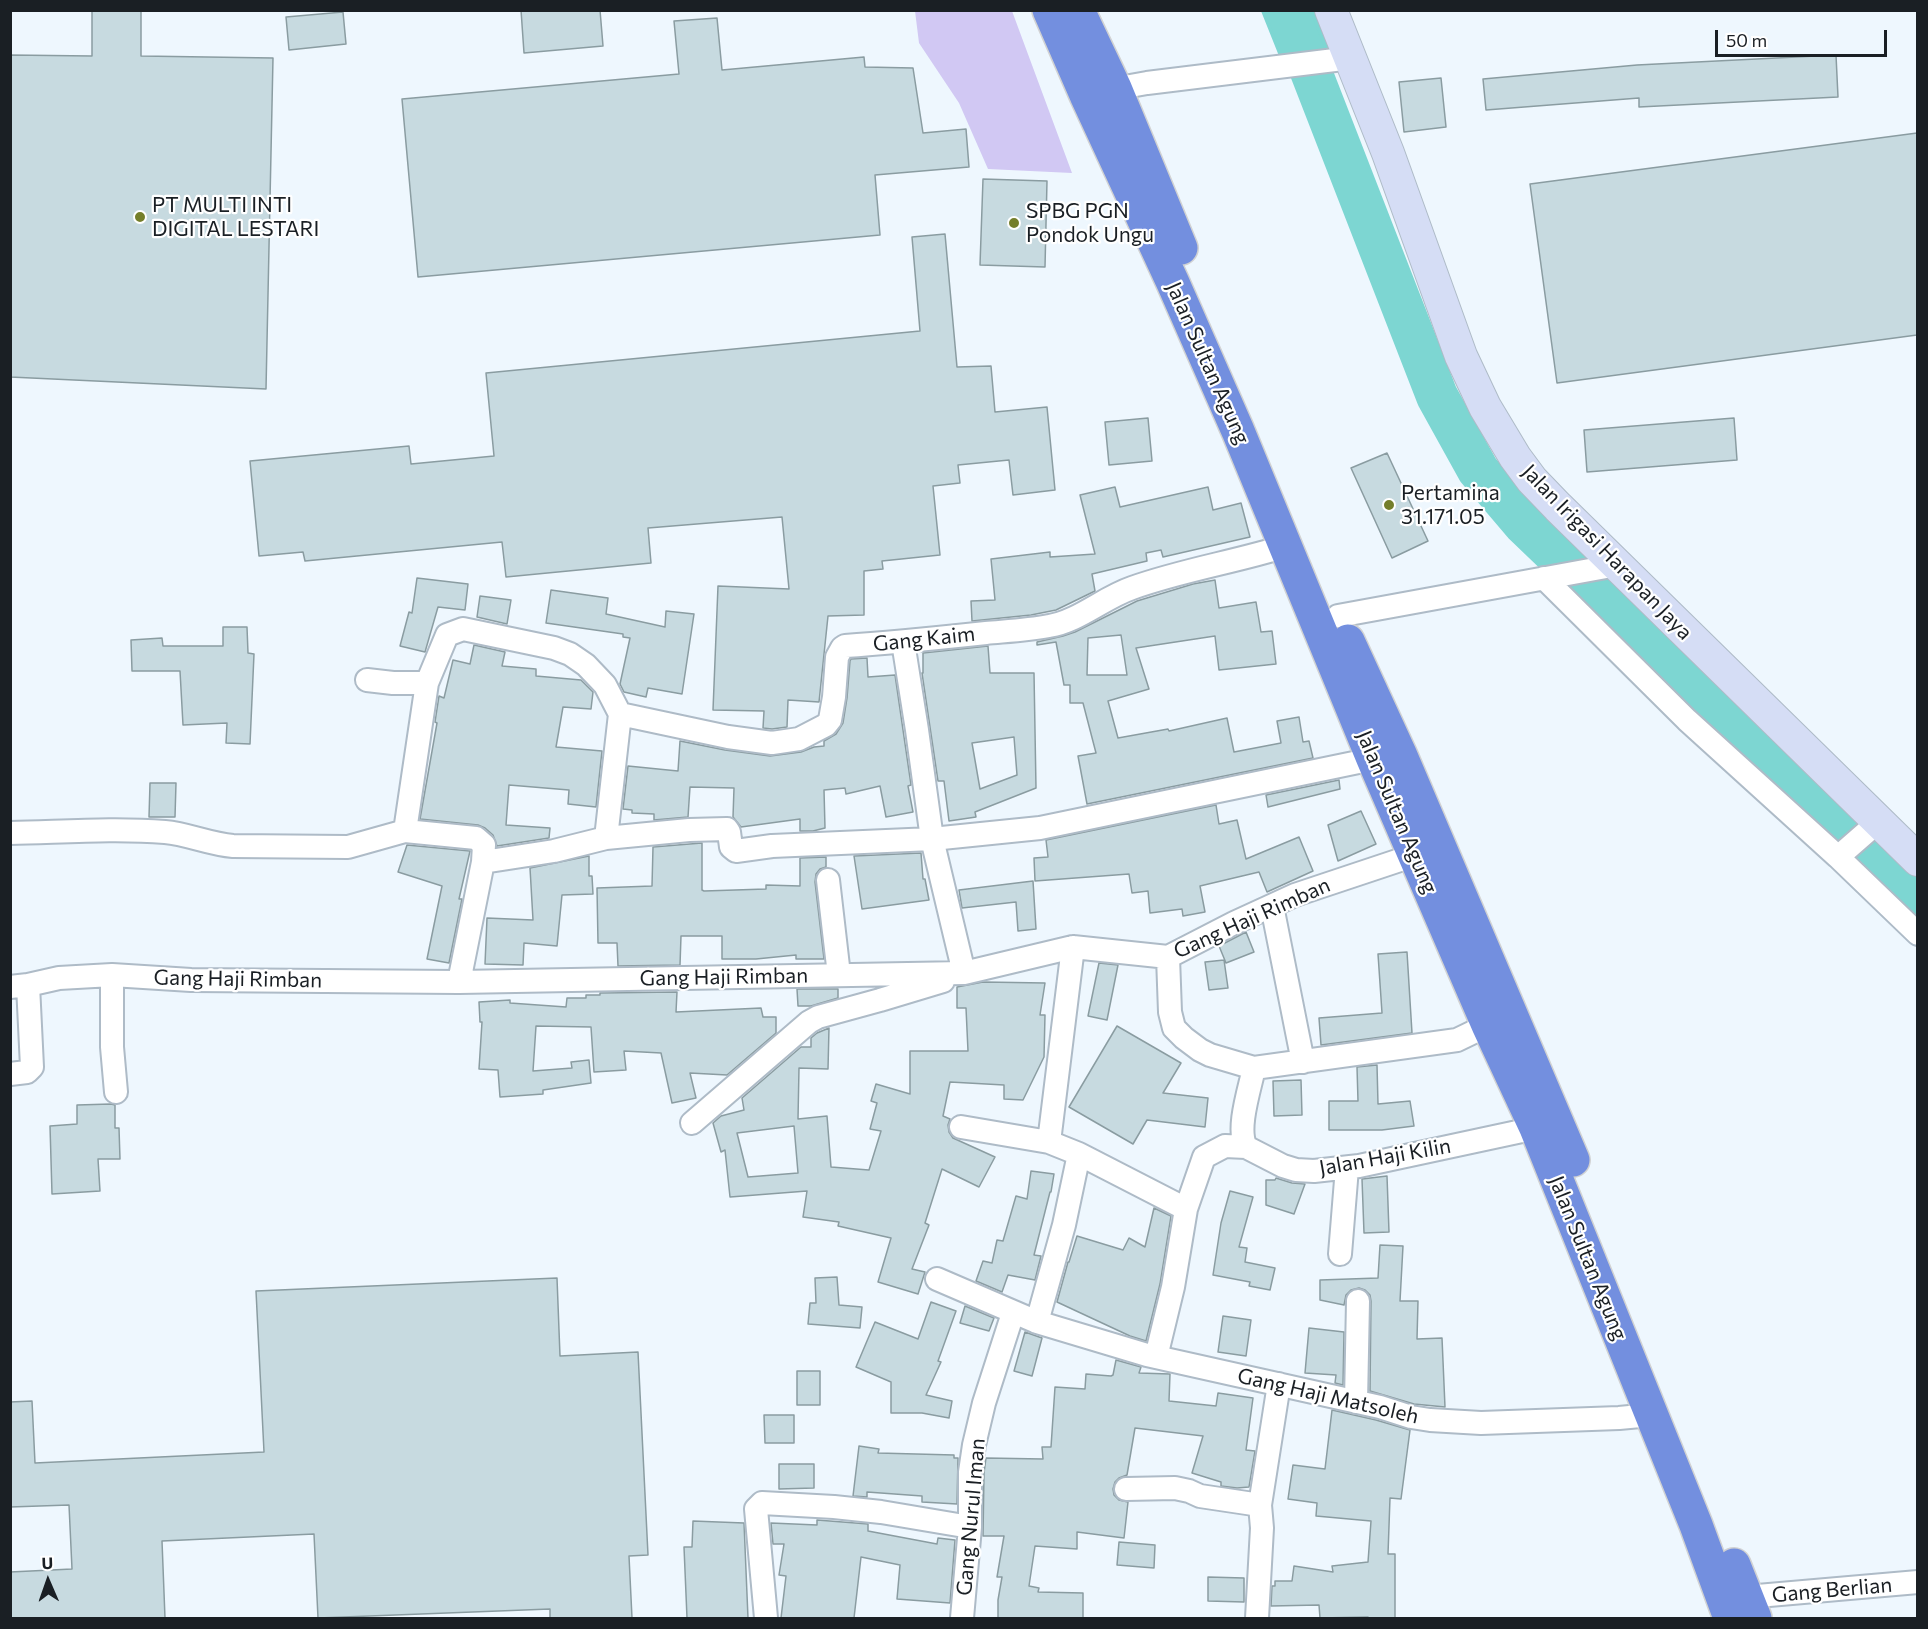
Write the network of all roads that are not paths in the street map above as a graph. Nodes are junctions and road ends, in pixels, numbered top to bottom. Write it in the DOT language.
graph roads {
  1 [pos="1049,10"];
  2 [pos="1078,10"];
  3 [pos="1331,10"];
  4 [pos="1351,58"];
  5 [pos="1100,92"];
  6 [pos="1295,544"];
  7 [pos="1608,568"];
  8 [pos="1544,578"];
  9 [pos="1338,616"];
  10 [pos="903,642"];
  11 [pos="367,680"];
  12 [pos="428,683"];
  13 [pos="620,714"];
  14 [pos="1373,759"];
  15 [pos="405,831"];
  16 [pos="10,833"];
  17 [pos="606,838"];
  18 [pos="932,839"];
  19 [pos="1855,841"];
  20 [pos="1415,855"];
  21 [pos="1917,860"];
  22 [pos="483,862"];
  23 [pos="828,880"];
  24 [pos="1440,880"];
  25 [pos="1272,906"];
  26 [pos="1917,934"];
  27 [pos="1073,947"];
  28 [pos="1168,957"];
  29 [pos="964,973"];
  30 [pos="112,975"];
  31 [pos="839,975"];
  32 [pos="459,982"];
  33 [pos="19,986"];
  34 [pos="1488,1025"];
  35 [pos="1303,1062"];
  36 [pos="1254,1068"];
  37 [pos="10,1074"];
  38 [pos="116,1092"];
  39 [pos="692,1123"];
  40 [pos="962,1127"];
  41 [pos="1536,1128"];
  42 [pos="1049,1142"];
  43 [pos="1246,1147"];
  44 [pos="1079,1154"];
  45 [pos="1347,1168"];
  46 [pos="1186,1209"];
  47 [pos="1340,1254"];
  48 [pos="937,1280"];
  49 [pos="1358,1301"];
  50 [pos="1013,1313"];
  51 [pos="1037,1322"];
  52 [pos="1156,1357"];
  53 [pos="1279,1384"];
  54 [pos="1356,1402"];
  55 [pos="1651,1415"];
  56 [pos="1126,1489"];
  57 [pos="1260,1505"];
  58 [pos="970,1527"];
  59 [pos="1917,1582"];
  60 [pos="1744,1611"];
  61 [pos="766,1618"];
  62 [pos="962,1618"];
  63 [pos="1257,1618"];
  1 -- 5 [label="highway, Jalan Sultan Agung"];
  2 -- 5 [label="highway, Jalan Sultan Agung"];
  3 -- 4 [label="street, Jalan Irigasi Harapan Jaya"];
  4 -- 5 [label="street"];
  4 -- 7 [label="street, Jalan Irigasi Harapan Jaya"];
  5 -- 6 [label="highway, Jalan Sultan Agung"];
  6 -- 9 [label="highway, Jalan Sultan Agung"];
  6 -- 10 [label="street, Gang Kaim"];
  6 -- 14 [label="highway, Jalan Sultan Agung"];
  7 -- 8 [label="street"];
  7 -- 19 [label="street, Jalan Irigasi Harapan Jaya"];
  8 -- 9 [label="street"];
  8 -- 19 [label="street"];
  9 -- 24 [label="highway, Jalan Sultan Agung"];
  10 -- 13 [label="street, Gang Kaim"];
  10 -- 18 [label="street"];
  11 -- 12 [label="street"];
  12 -- 13 [label="street"];
  12 -- 15 [label="street"];
  13 -- 17 [label="street"];
  14 -- 18 [label="street"];
  14 -- 20 [label="highway, Jalan Sultan Agung"];
  15 -- 16 [label="street"];
  15 -- 22 [label="street"];
  17 -- 18 [label="street"];
  17 -- 22 [label="street"];
  18 -- 29 [label="street"];
  19 -- 21 [label="street, Jalan Irigasi Harapan Jaya"];
  19 -- 26 [label="street"];
  20 -- 24 [label="highway, Jalan Sultan Agung"];
  20 -- 25 [label="street, Gang Haji Rimban"];
  22 -- 32 [label="street"];
  23 -- 31 [label="street"];
  24 -- 34 [label="highway, Jalan Sultan Agung"];
  24 -- 60 [label="highway, Jalan Sultan Agung"];
  25 -- 28 [label="street, Gang Haji Rimban"];
  25 -- 35 [label="street"];
  27 -- 28 [label="street, Gang Haji Rimban"];
  27 -- 29 [label="street, Gang Haji Rimban"];
  27 -- 42 [label="street"];
  28 -- 36 [label="street"];
  29 -- 31 [label="street, Gang Haji Rimban"];
  29 -- 39 [label="street"];
  30 -- 32 [label="street, Gang Haji Rimban"];
  30 -- 33 [label="street, Gang Haji Rimban"];
  30 -- 38 [label="street"];
  31 -- 32 [label="street, Gang Haji Rimban"];
  33 -- 37 [label="street"];
  34 -- 35 [label="street"];
  34 -- 41 [label="highway, Jalan Sultan Agung"];
  35 -- 36 [label="street"];
  36 -- 43 [label="street"];
  40 -- 42 [label="street"];
  41 -- 45 [label="street, Jalan Haji Kilin"];
  41 -- 55 [label="highway, Jalan Sultan Agung"];
  42 -- 44 [label="street"];
  43 -- 45 [label="street, Jalan Haji Kilin"];
  43 -- 46 [label="street"];
  44 -- 46 [label="street"];
  44 -- 51 [label="street"];
  45 -- 47 [label="street"];
  46 -- 52 [label="street"];
  48 -- 50 [label="street, Gang Haji Matsoleh"];
  49 -- 54 [label="street"];
  50 -- 51 [label="street, Gang Haji Matsoleh"];
  50 -- 58 [label="street, Gang Nurul Iman"];
  51 -- 52 [label="street, Gang Haji Matsoleh"];
  52 -- 53 [label="street, Gang Haji Matsoleh"];
  53 -- 54 [label="street, Gang Haji Matsoleh"];
  53 -- 57 [label="street"];
  54 -- 55 [label="street, Gang Haji Matsoleh"];
  55 -- 60 [label="highway, Jalan Sultan Agung"];
  56 -- 57 [label="street"];
  57 -- 63 [label="street"];
  58 -- 61 [label="street"];
  58 -- 62 [label="street, Gang Nurul Iman"];
  59 -- 60 [label="street, Gang Berlian"];
}
